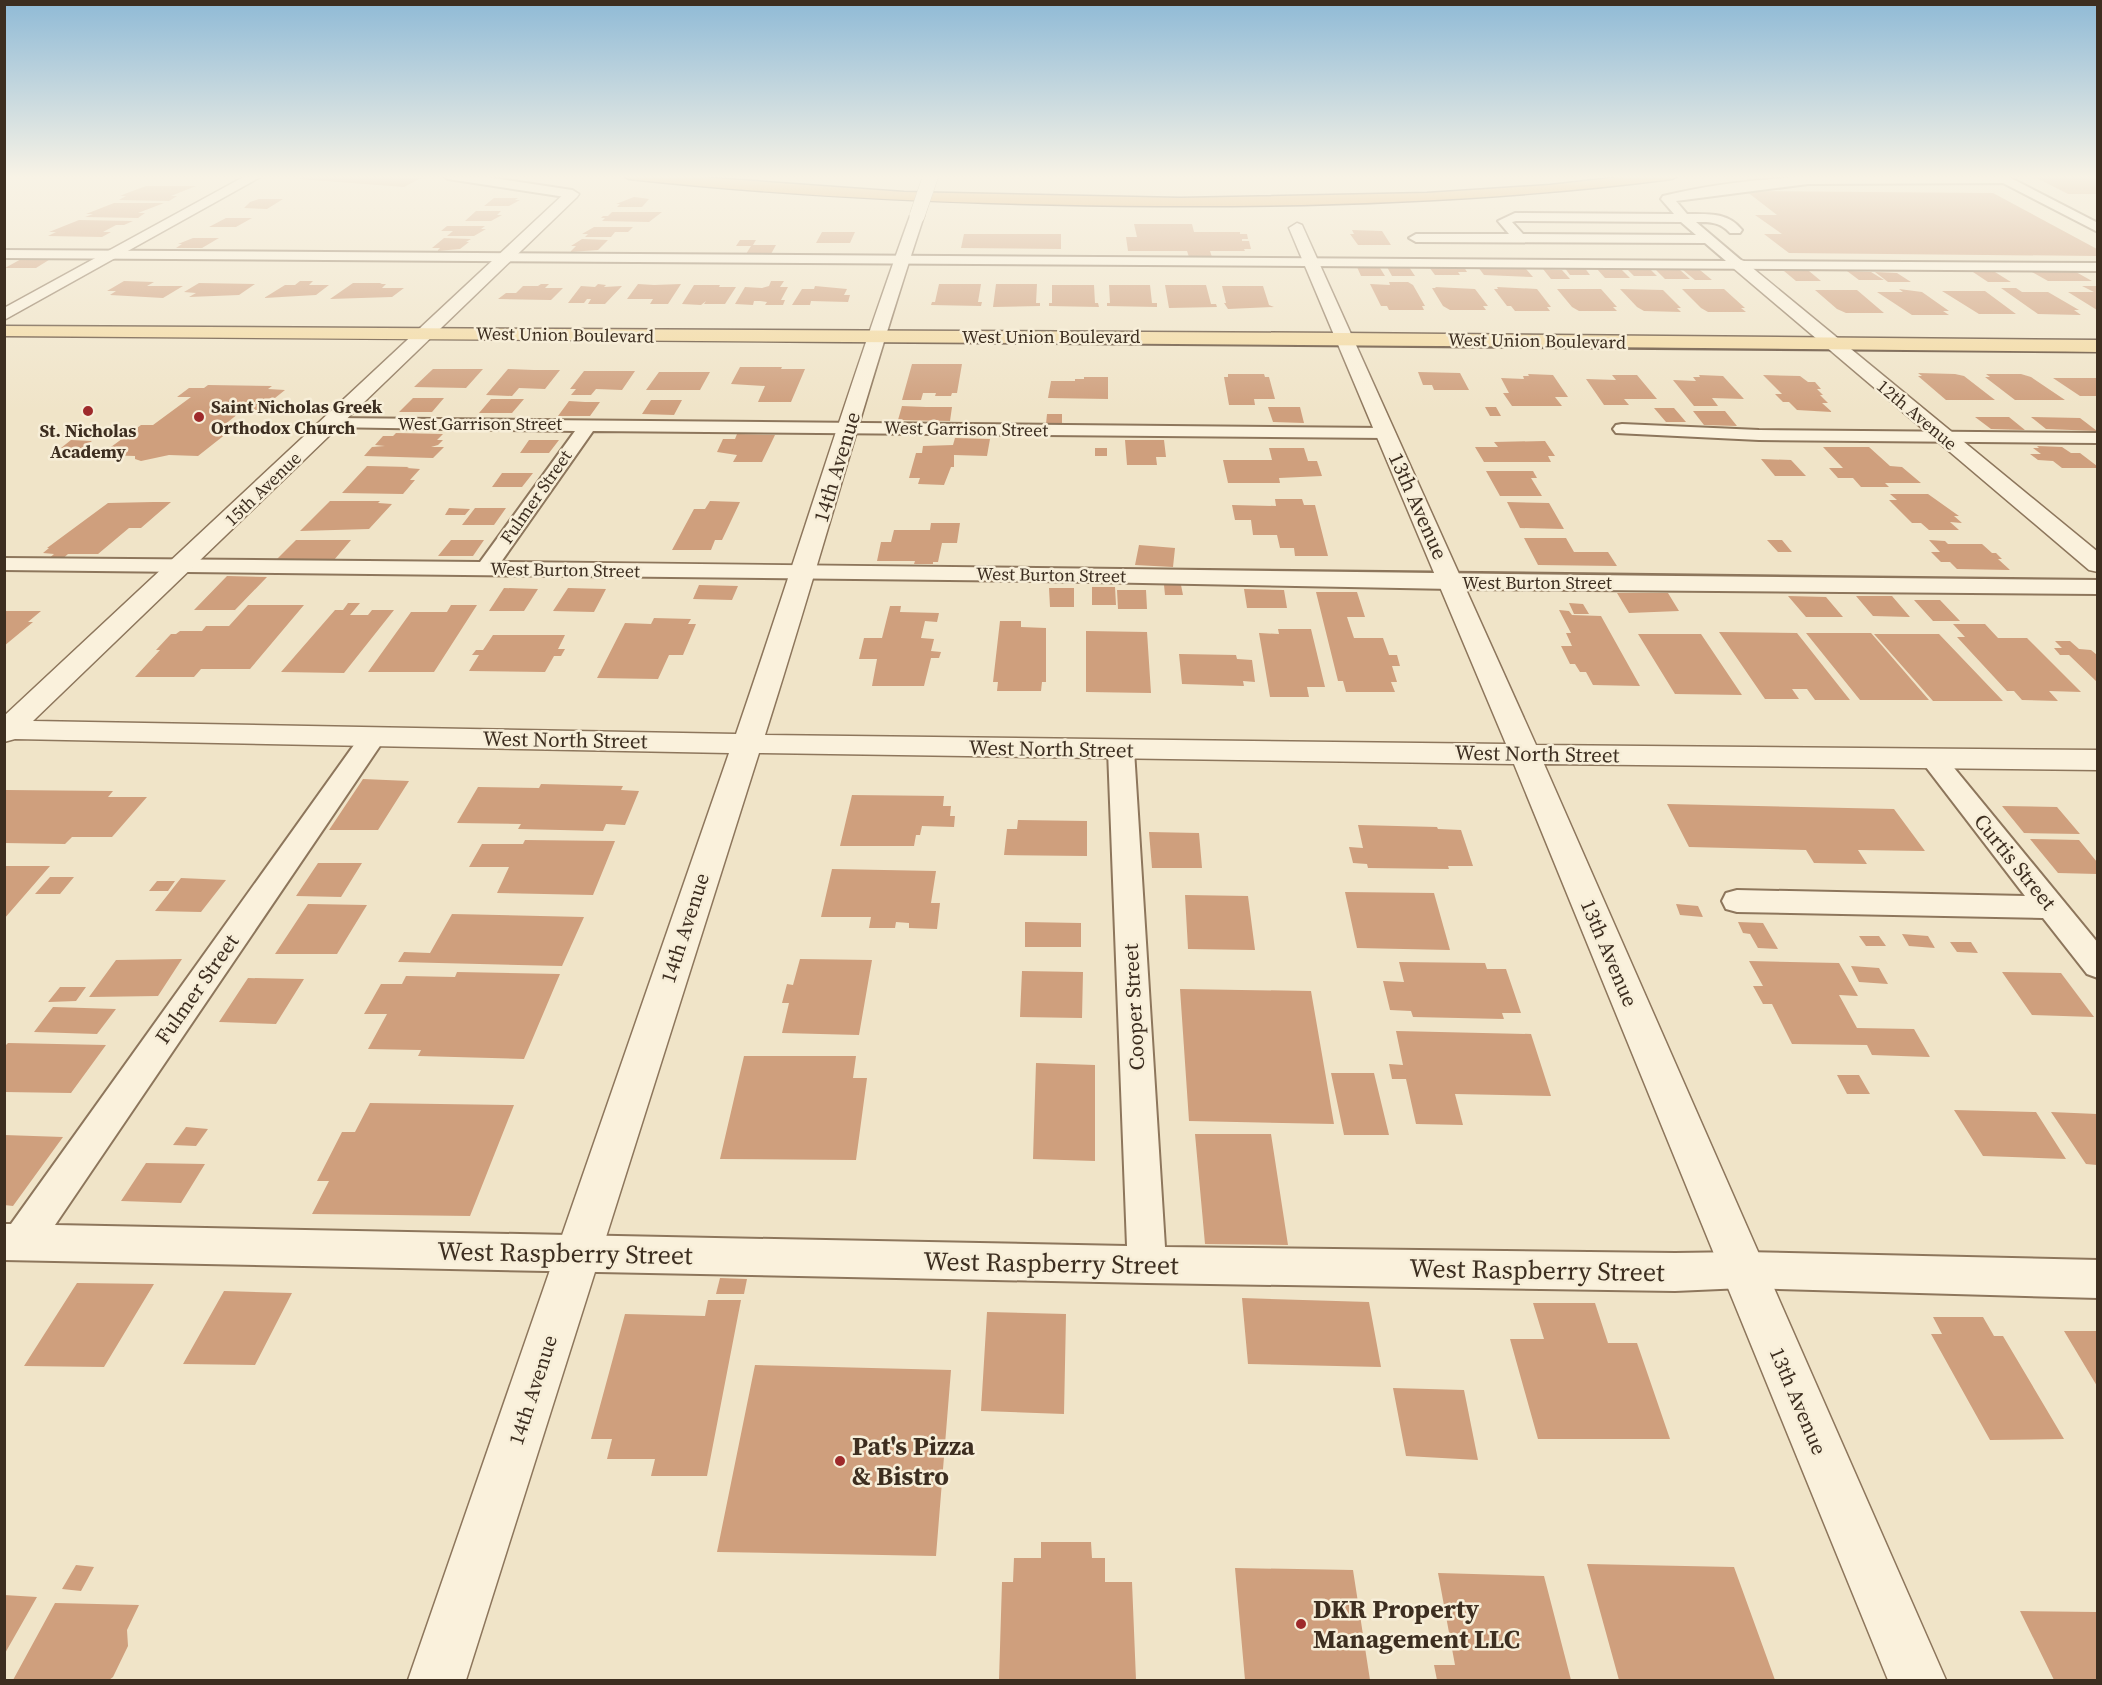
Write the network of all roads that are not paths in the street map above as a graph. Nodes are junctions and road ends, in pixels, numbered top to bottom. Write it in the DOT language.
graph roads {
  1 [pos="4,254"];
  2 [pos="511,254"];
  3 [pos="905,254"];
  4 [pos="1308,254"];
  5 [pos="1512,254"];
  6 [pos="1751,254"];
  7 [pos="1891,254"];
  8 [pos="114,255"];
  9 [pos="507,257"];
  10 [pos="903,260"];
  11 [pos="1312,262"];
  12 [pos="2097,267"];
  13 [pos="4,315"];
  14 [pos="4,331"];
  15 [pos="426,334"];
  16 [pos="876,337"];
  17 [pos="1343,338"];
  18 [pos="1833,344"];
  19 [pos="2097,346"];
  20 [pos="332,423"];
  21 [pos="588,425"];
  22 [pos="850,427"];
  23 [pos="1622,429"];
  24 [pos="1385,433"];
  25 [pos="1944,437"];
  26 [pos="2097,438"];
  27 [pos="4,564"];
  28 [pos="2097,565"];
  29 [pos="181,567"];
  30 [pos="485,570"];
  31 [pos="804,573"];
  32 [pos="1452,582"];
  33 [pos="2097,587"];
  34 [pos="6,731"];
  35 [pos="373,737"];
  36 [pos="747,744"];
  37 [pos="1121,750"];
  38 [pos="1524,753"];
  39 [pos="1932,758"];
  40 [pos="2097,760"];
  41 [pos="1737,901"];
  42 [pos="2050,907"];
  43 [pos="2097,966"];
  44 [pos="13,1242"];
  45 [pos="578,1254"];
  46 [pos="1147,1265"];
  47 [pos="1743,1270"];
  48 [pos="2097,1279"];
  49 [pos="437,1680"];
  50 [pos="1917,1680"];
  1 -- 8 [label="lane"];
  2 -- 9 [label="street, 15th Avenue"];
  3 -- 10 [label="street, 14th Avenue, bridge"];
  4 -- 11 [label="street, 13th Avenue"];
  5 -- 11 [label="lane"];
  6 -- 18 [label="street, 12th Avenue"];
  7 -- 12 [label="lane"];
  8 -- 9 [label="lane"];
  8 -- 13 [label="street"];
  9 -- 10 [label="lane"];
  9 -- 15 [label="street, 15th Avenue"];
  10 -- 11 [label="lane"];
  10 -- 16 [label="street, 14th Avenue"];
  11 -- 17 [label="street, 13th Avenue"];
  14 -- 15 [label="main road, West Union Boulevard"];
  15 -- 16 [label="main road, West Union Boulevard"];
  15 -- 20 [label="street, 15th Avenue"];
  16 -- 17 [label="main road, West Union Boulevard"];
  16 -- 22 [label="street, 14th Avenue"];
  17 -- 18 [label="main road, West Union Boulevard"];
  17 -- 24 [label="street, 13th Avenue"];
  18 -- 19 [label="main road, West Union Boulevard"];
  18 -- 25 [label="street, 12th Avenue"];
  20 -- 21 [label="lane, West Garrison Street"];
  20 -- 29 [label="street, 15th Avenue"];
  21 -- 22 [label="lane, West Garrison Street"];
  21 -- 30 [label="lane, Fulmer Street"];
  22 -- 24 [label="lane, West Garrison Street"];
  22 -- 31 [label="street, 14th Avenue"];
  23 -- 25 [label="lane"];
  24 -- 32 [label="street, 13th Avenue"];
  25 -- 26 [label="lane"];
  25 -- 28 [label="street, 12th Avenue"];
  27 -- 29 [label="lane, West Burton Street"];
  29 -- 30 [label="lane, West Burton Street"];
  29 -- 34 [label="street, 15th Avenue"];
  30 -- 31 [label="lane, West Burton Street"];
  31 -- 32 [label="lane, West Burton Street"];
  31 -- 36 [label="street, 14th Avenue"];
  32 -- 33 [label="lane, West Burton Street"];
  32 -- 38 [label="street, 13th Avenue"];
  34 -- 35 [label="street, West North Street"];
  35 -- 36 [label="street, West North Street"];
  35 -- 44 [label="lane, Fulmer Street"];
  36 -- 37 [label="street, West North Street"];
  36 -- 45 [label="street, 14th Avenue"];
  37 -- 38 [label="street, West North Street"];
  37 -- 46 [label="lane, Cooper Street"];
  38 -- 39 [label="street, West North Street"];
  38 -- 47 [label="street, 13th Avenue"];
  39 -- 40 [label="street, West North Street"];
  39 -- 42 [label="lane, Curtis Street"];
  41 -- 42 [label="lane"];
  42 -- 43 [label="lane, Curtis Street"];
  44 -- 45 [label="lane, West Raspberry Street"];
  45 -- 46 [label="lane, West Raspberry Street"];
  45 -- 49 [label="street, 14th Avenue"];
  46 -- 47 [label="lane, West Raspberry Street"];
  47 -- 48 [label="lane, West Raspberry Street"];
  47 -- 50 [label="street, 13th Avenue"];
}
